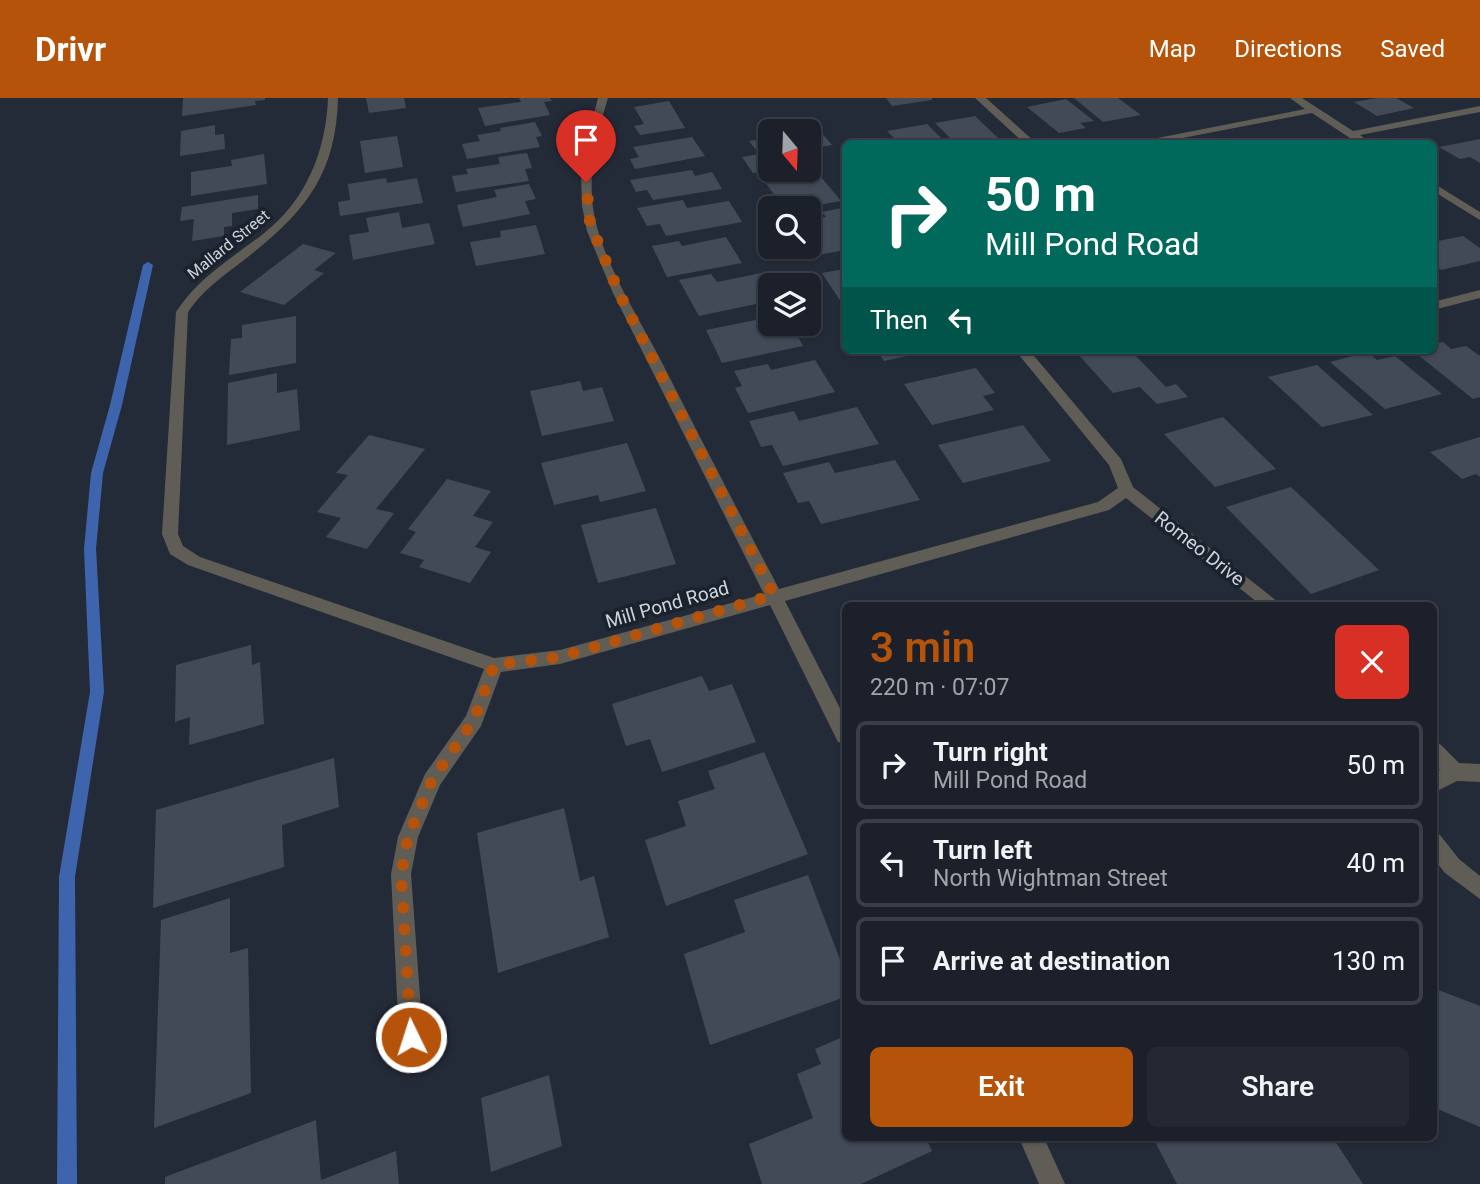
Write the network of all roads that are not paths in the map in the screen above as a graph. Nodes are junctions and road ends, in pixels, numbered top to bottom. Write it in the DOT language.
graph roads {
  1 [pos="334,98"];
  2 [pos="603,98"];
  3 [pos="980,98"];
  4 [pos="1295,98"];
  5 [pos="1480,109"];
  6 [pos="1314,110"];
  7 [pos="1351,134"];
  8 [pos="1027,140"];
  9 [pos="1153,140"];
  10 [pos="1361,140"];
  11 [pos="1437,189"];
  12 [pos="1480,217"];
  13 [pos="1480,294"];
  14 [pos="1437,305"];
  15 [pos="1025,354"];
  16 [pos="1126,490"];
  17 [pos="176,551"];
  18 [pos="774,595"];
  19 [pos="1270,602"];
  20 [pos="494,665"];
  21 [pos="842,730"];
  22 [pos="1437,754"];
  23 [pos="1454,772"];
  24 [pos="1480,773"];
  25 [pos="1437,781"];
  26 [pos="1437,847"];
  27 [pos="1480,889"];
  28 [pos="411,1037"];
  29 [pos="1032,1141"];
  30 [pos="1052,1184"];
  1 -- 17 [label="street, Mallard Street"];
  2 -- 18 [label="street"];
  3 -- 8 [label="street"];
  4 -- 6 [label="street"];
  5 -- 7 [label="street"];
  6 -- 7 [label="street"];
  6 -- 9 [label="street"];
  7 -- 10 [label="street"];
  11 -- 12 [label="street"];
  13 -- 14 [label="street"];
  15 -- 16 [label="street"];
  16 -- 18 [label="street, Mill Pond Road"];
  16 -- 19 [label="street, Romeo Drive"];
  17 -- 20 [label="street, Mill Pond Road"];
  18 -- 20 [label="street, Mill Pond Road"];
  18 -- 21 [label="street"];
  20 -- 28 [label="street"];
  22 -- 23 [label="street"];
  23 -- 24 [label="street"];
  23 -- 25 [label="street"];
  26 -- 27 [label="street"];
  29 -- 30 [label="street"];
}
